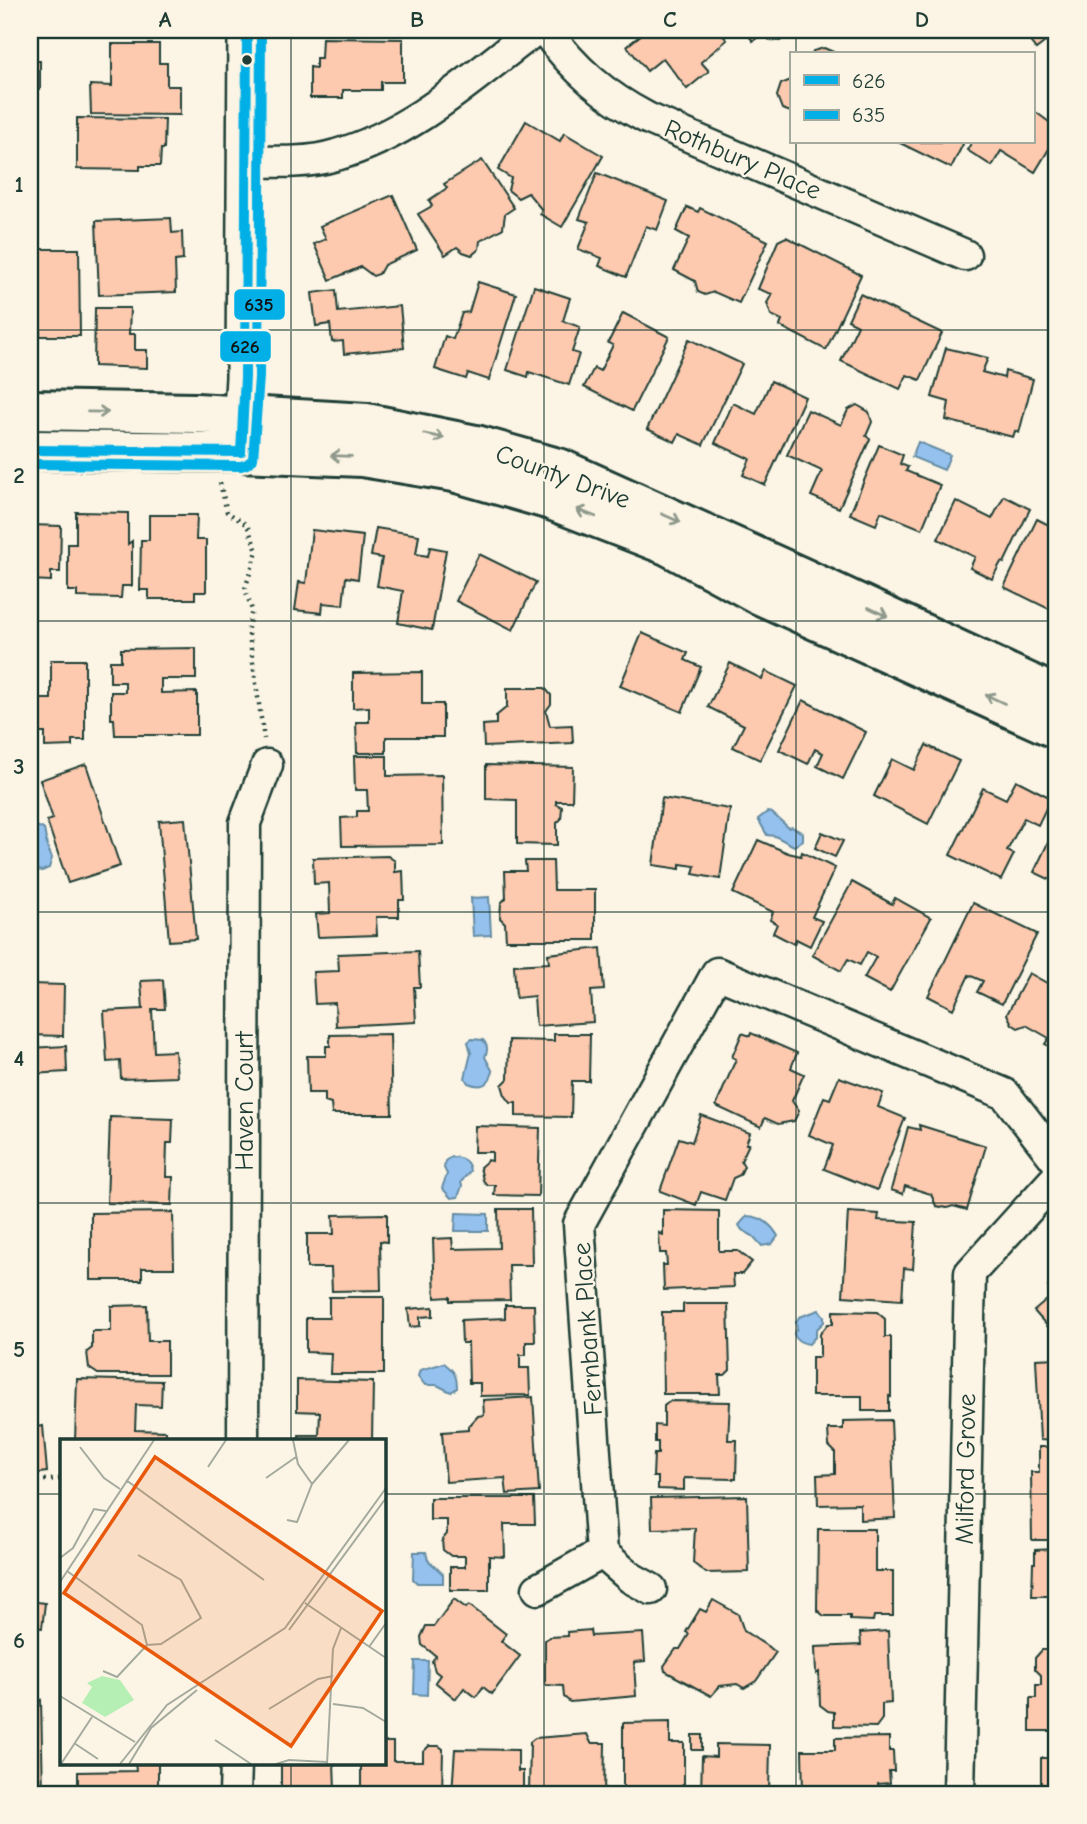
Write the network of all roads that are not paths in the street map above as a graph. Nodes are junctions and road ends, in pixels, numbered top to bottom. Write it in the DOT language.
graph roads {
  1 [pos="247,30"];
  2 [pos="535,30"];
  3 [pos="545,30"];
  4 [pos="246,161"];
  5 [pos="965,254"];
  6 [pos="30,410"];
  7 [pos="30,450"];
  8 [pos="234,450"];
  9 [pos="1057,696"];
  10 [pos="1057,729"];
  11 [pos="267,765"];
  12 [pos="1057,1161"];
  13 [pos="1057,1177"];
  14 [pos="243,1439"];
  15 [pos="602,1553"];
  16 [pos="538,1589"];
  17 [pos="651,1589"];
  18 [pos="236,1764"];
  19 [pos="235,1794"];
  20 [pos="958,1794"];
  1 -- 4 [label="street"];
  2 -- 4 [label="street"];
  3 -- 5 [label="street, Rothbury Place"];
  4 -- 8 [label="street"];
  6 -- 8 [label="main road, County Drive, one-way"];
  7 -- 8 [label="main road, County Drive"];
  8 -- 9 [label="main road, County Drive, one-way"];
  10 -- 8 [label="main road, County Drive, one-way"];
  11 -- 14 [label="street, Haven Court"];
  12 -- 15 [label="street, Fernbank Place"];
  13 -- 20 [label="street, Milford Grove"];
  15 -- 16 [label="street"];
  15 -- 17 [label="street"];
  18 -- 19 [label="street"];
}
